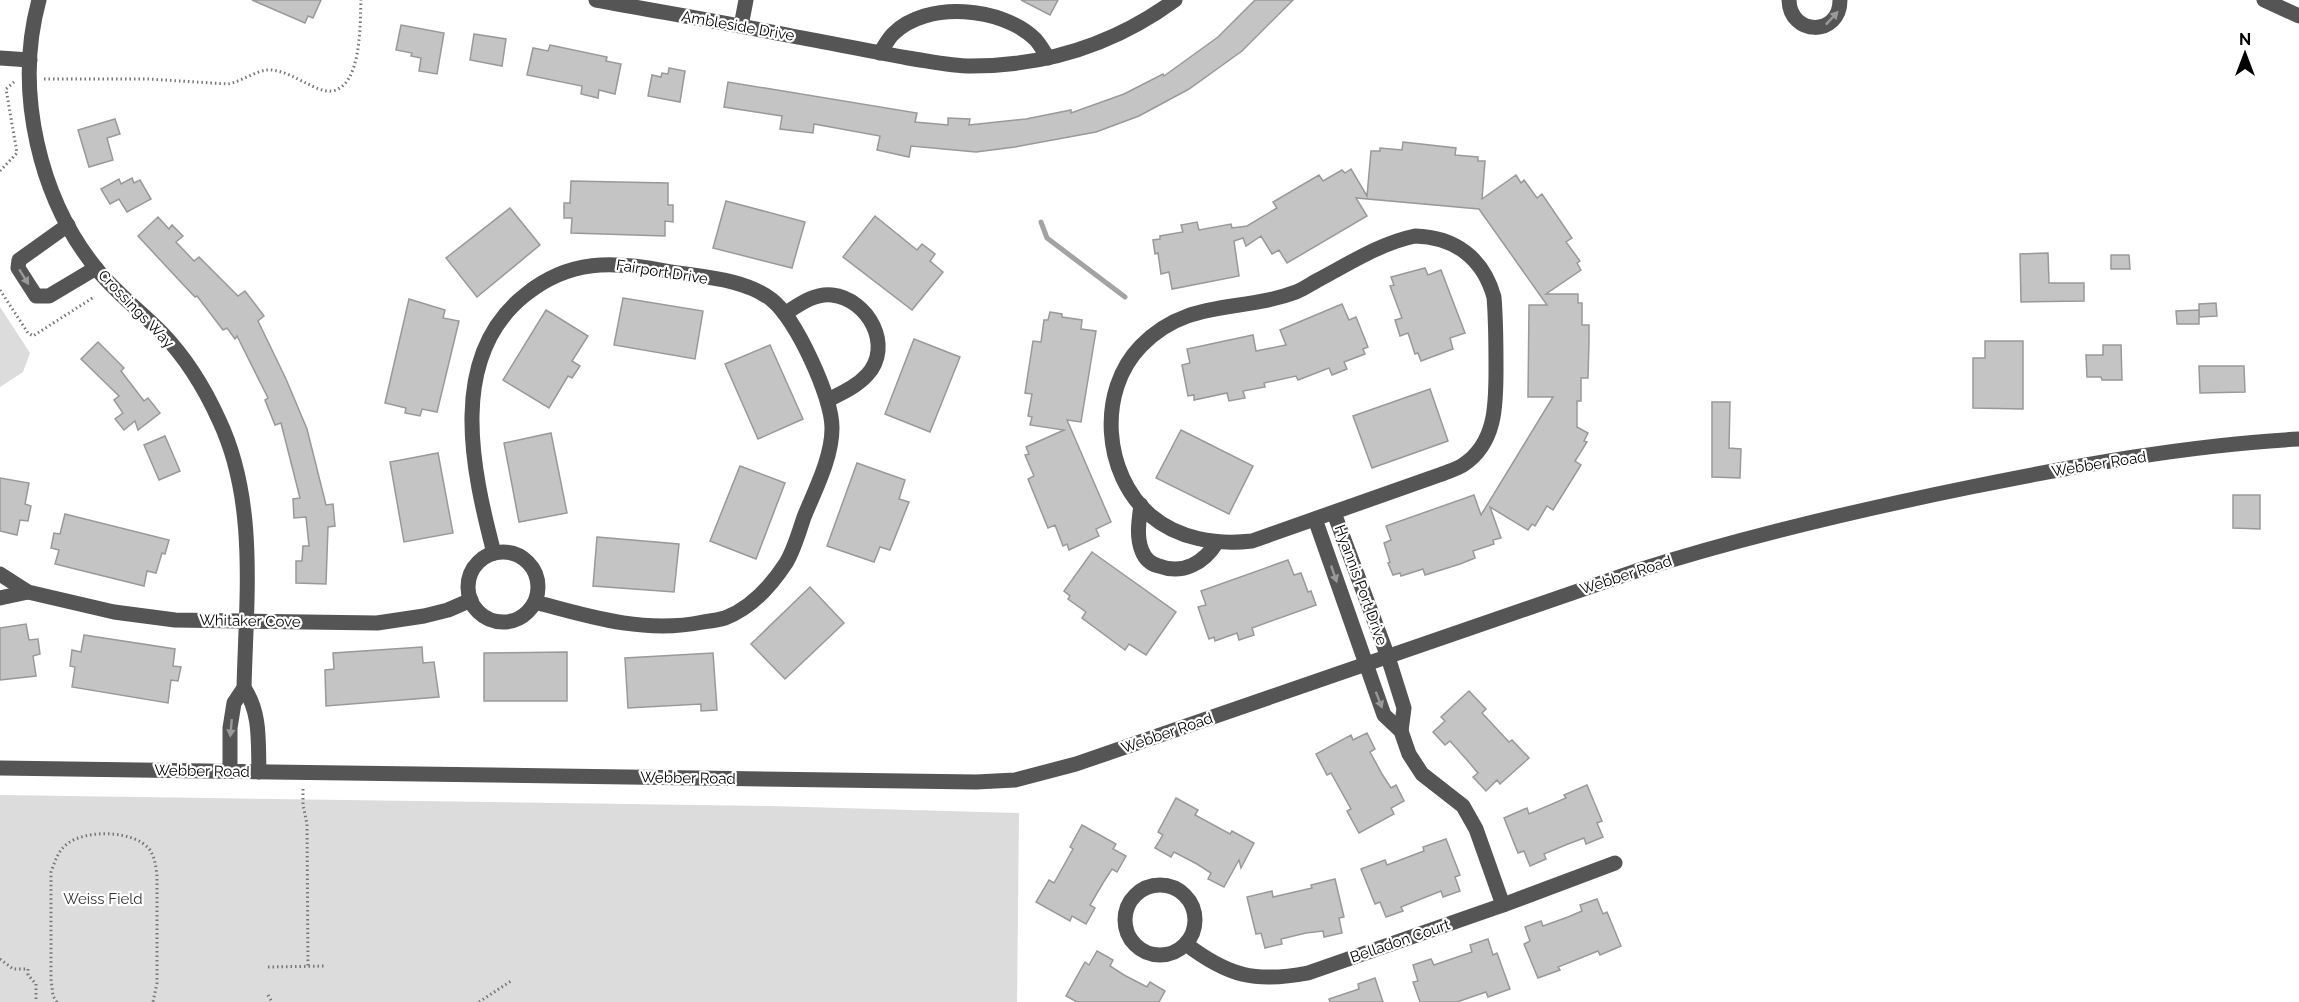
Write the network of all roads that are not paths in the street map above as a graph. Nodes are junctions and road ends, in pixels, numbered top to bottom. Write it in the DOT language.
graph roads {
  1 [pos="39,0"];
  2 [pos="596,0"];
  3 [pos="746,0"];
  4 [pos="1174,0"];
  5 [pos="1789,0"];
  6 [pos="1840,0"];
  7 [pos="2264,0"];
  8 [pos="2299,16"];
  9 [pos="741,26"];
  10 [pos="880,53"];
  11 [pos="0,58"];
  12 [pos="1048,58"];
  13 [pos="30,60"];
  14 [pos="68,225"];
  15 [pos="96,268"];
  16 [pos="786,313"];
  17 [pos="828,400"];
  18 [pos="2299,439"];
  19 [pos="1141,505"];
  20 [pos="1334,513"];
  21 [pos="1315,519"];
  22 [pos="1217,542"];
  23 [pos="494,553"];
  24 [pos="0,574"];
  25 [pos="28,592"];
  26 [pos="0,598"];
  27 [pos="471,600"];
  28 [pos="535,602"];
  29 [pos="245,622"];
  30 [pos="1388,657"];
  31 [pos="1365,664"];
  32 [pos="244,688"];
  33 [pos="1401,731"];
  34 [pos="0,768"];
  35 [pos="230,771"];
  36 [pos="259,772"];
  37 [pos="1615,863"];
  38 [pos="1503,905"];
  39 [pos="1186,944"];
  1 -- 13 [label="street, Crossings Way"];
  2 -- 9 [label="street, Ambleside Drive"];
  3 -- 9 [label="street"];
  4 -- 12 [label="street, Ambleside Drive"];
  5 -- 6 [label="street, one-way"];
  7 -- 8 [label="street"];
  9 -- 10 [label="street, Ambleside Drive"];
  10 -- 12 [label="street, Ambleside Drive"];
  10 -- 12 [label="street"];
  11 -- 13 [label="street"];
  13 -- 14 [label="street, Crossings Way"];
  14 -- 15 [label="street, Crossings Way"];
  14 -- 15 [label="street, one-way"];
  15 -- 29 [label="street, Crossings Way"];
  16 -- 17 [label="street, Fairport Drive"];
  16 -- 17 [label="street"];
  16 -- 23 [label="street, Fairport Drive"];
  17 -- 28 [label="street, Fairport Drive"];
  18 -- 30 [label="street, Webber Road"];
  19 -- 20 [label="street"];
  19 -- 22 [label="street"];
  19 -- 22 [label="street"];
  20 -- 21 [label="street"];
  20 -- 30 [label="street, Hyannis Port Drive"];
  21 -- 22 [label="street"];
  21 -- 31 [label="street, Hyannis Port Drive, one-way"];
  23 -- 27 [label="street"];
  23 -- 28 [label="street"];
  24 -- 25 [label="street, Whitaker Cove"];
  25 -- 26 [label="street, Whitaker Cove"];
  25 -- 29 [label="street, Whitaker Cove"];
  27 -- 28 [label="street"];
  27 -- 29 [label="street, Whitaker Cove"];
  29 -- 32 [label="street, Crossings Way"];
  30 -- 31 [label="street, Webber Road"];
  30 -- 33 [label="street, Hyannis Port Drive"];
  31 -- 33 [label="street, Hyannis Port Drive, one-way"];
  31 -- 36 [label="street, Webber Road"];
  32 -- 35 [label="street, Crossings Way, one-way"];
  32 -- 36 [label="street, Crossings Way"];
  33 -- 38 [label="street"];
  34 -- 35 [label="street, Webber Road"];
  35 -- 36 [label="street, Webber Road"];
  37 -- 38 [label="street, Belladon Court"];
  38 -- 39 [label="street, Belladon Court"];
  39 -- 39 [label="street"];
}
